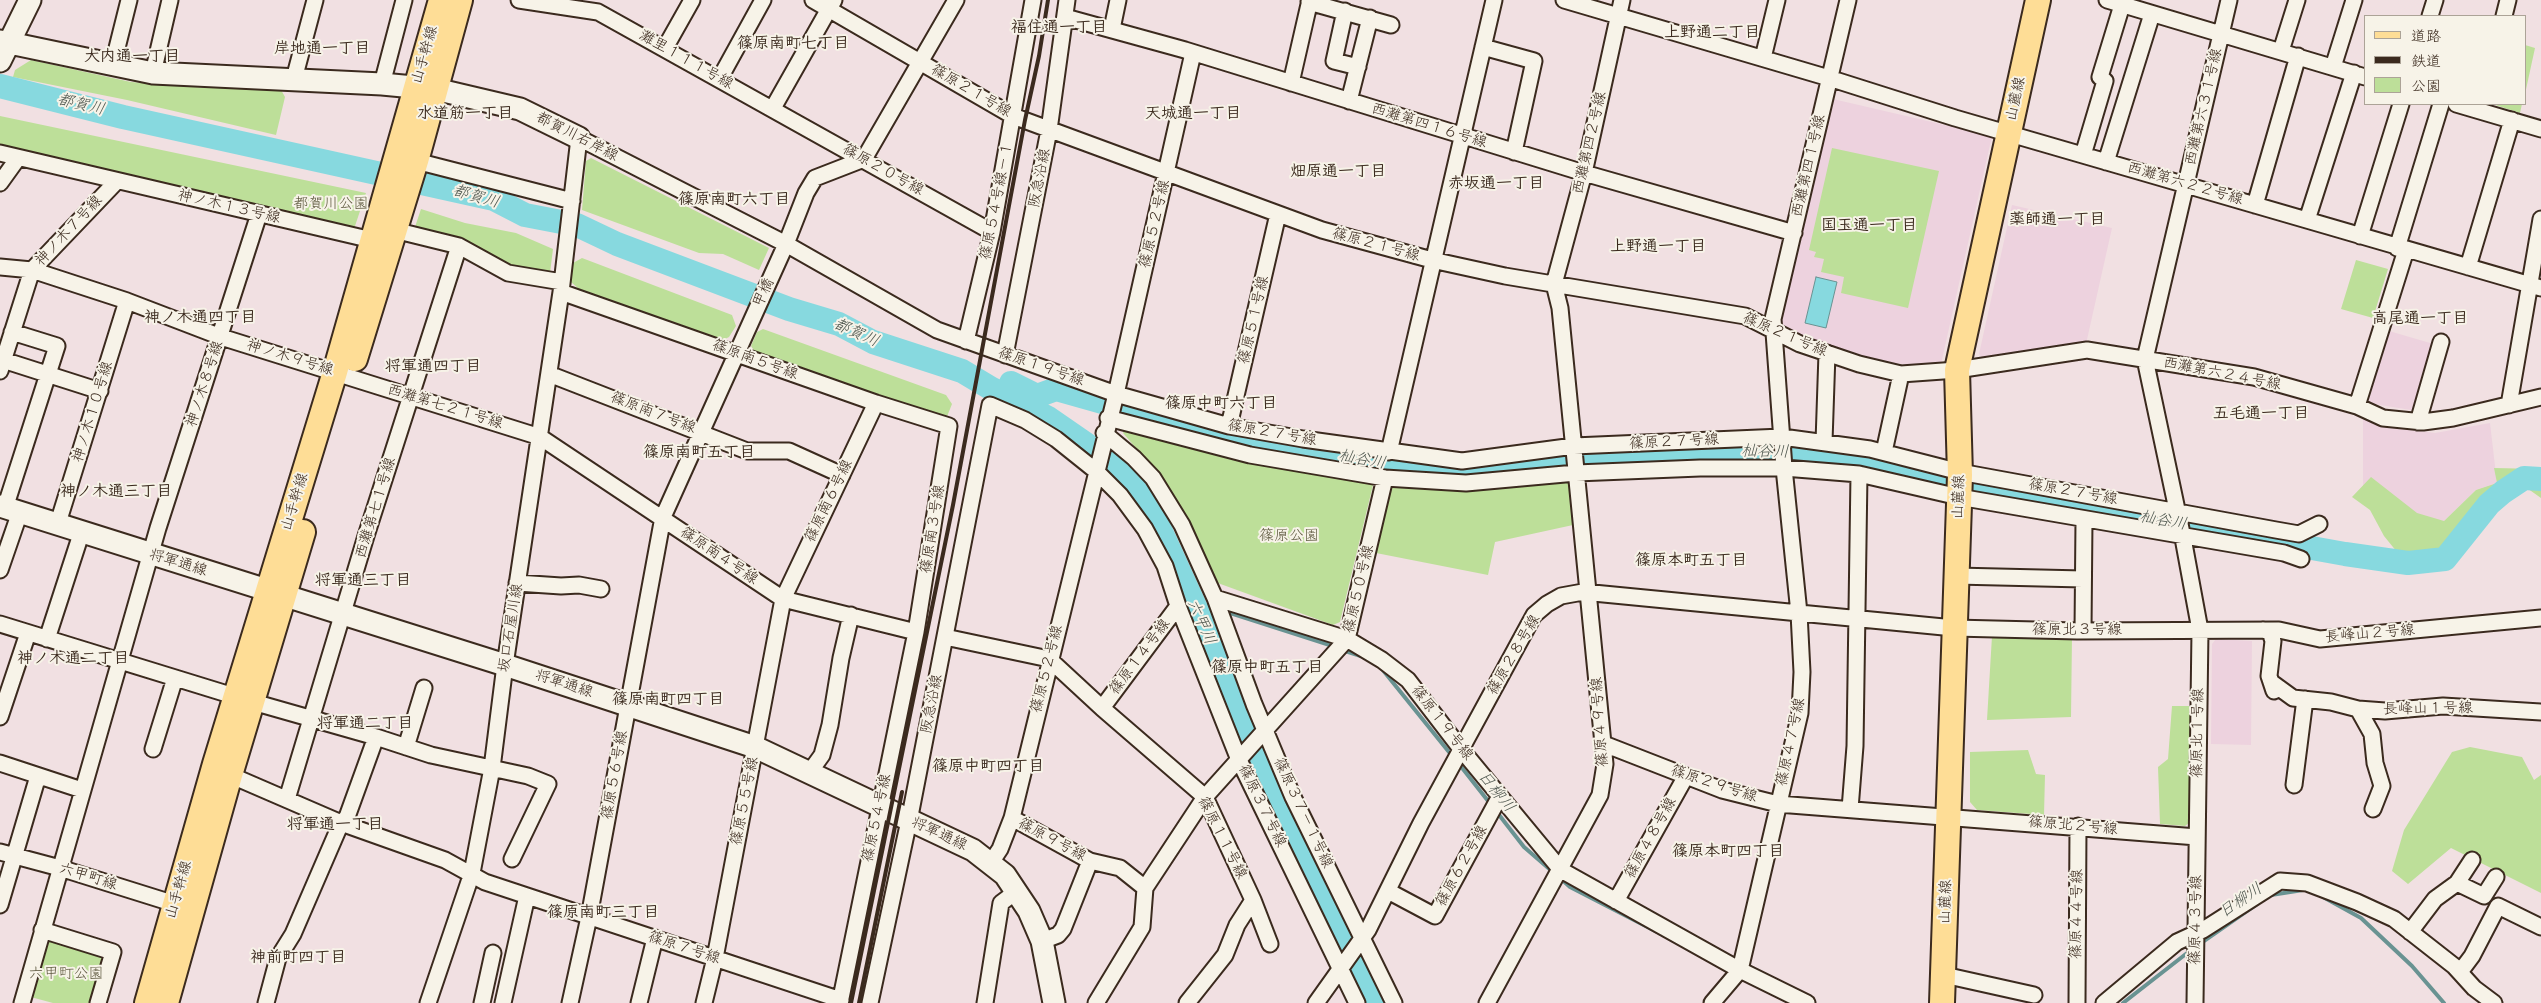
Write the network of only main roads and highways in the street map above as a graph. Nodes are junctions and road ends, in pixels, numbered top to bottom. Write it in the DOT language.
graph roads {
  1 [pos="441,0"];
  2 [pos="460,0"];
  3 [pos="2038,0"];
  4 [pos="426,89"];
  5 [pos="394,201"];
  6 [pos="343,375"];
  7 [pos="245,699"];
  8 [pos="147,1003"];
  9 [pos="166,1003"];
  10 [pos="1942,1003"];
  1 -- 4 [label="main road, 山手幹線"];
  2 -- 4 [label="main road, 山手幹線"];
  3 -- 10 [label="main road, 山麓線"];
  4 -- 5 [label="main road, 山手幹線"];
  5 -- 6 [label="main road, 山手幹線"];
  5 -- 6 [label="main road, 山手幹線"];
  6 -- 7 [label="main road, 山手幹線"];
  7 -- 8 [label="main road, 山手幹線"];
  7 -- 9 [label="main road, 山手幹線"];
}
